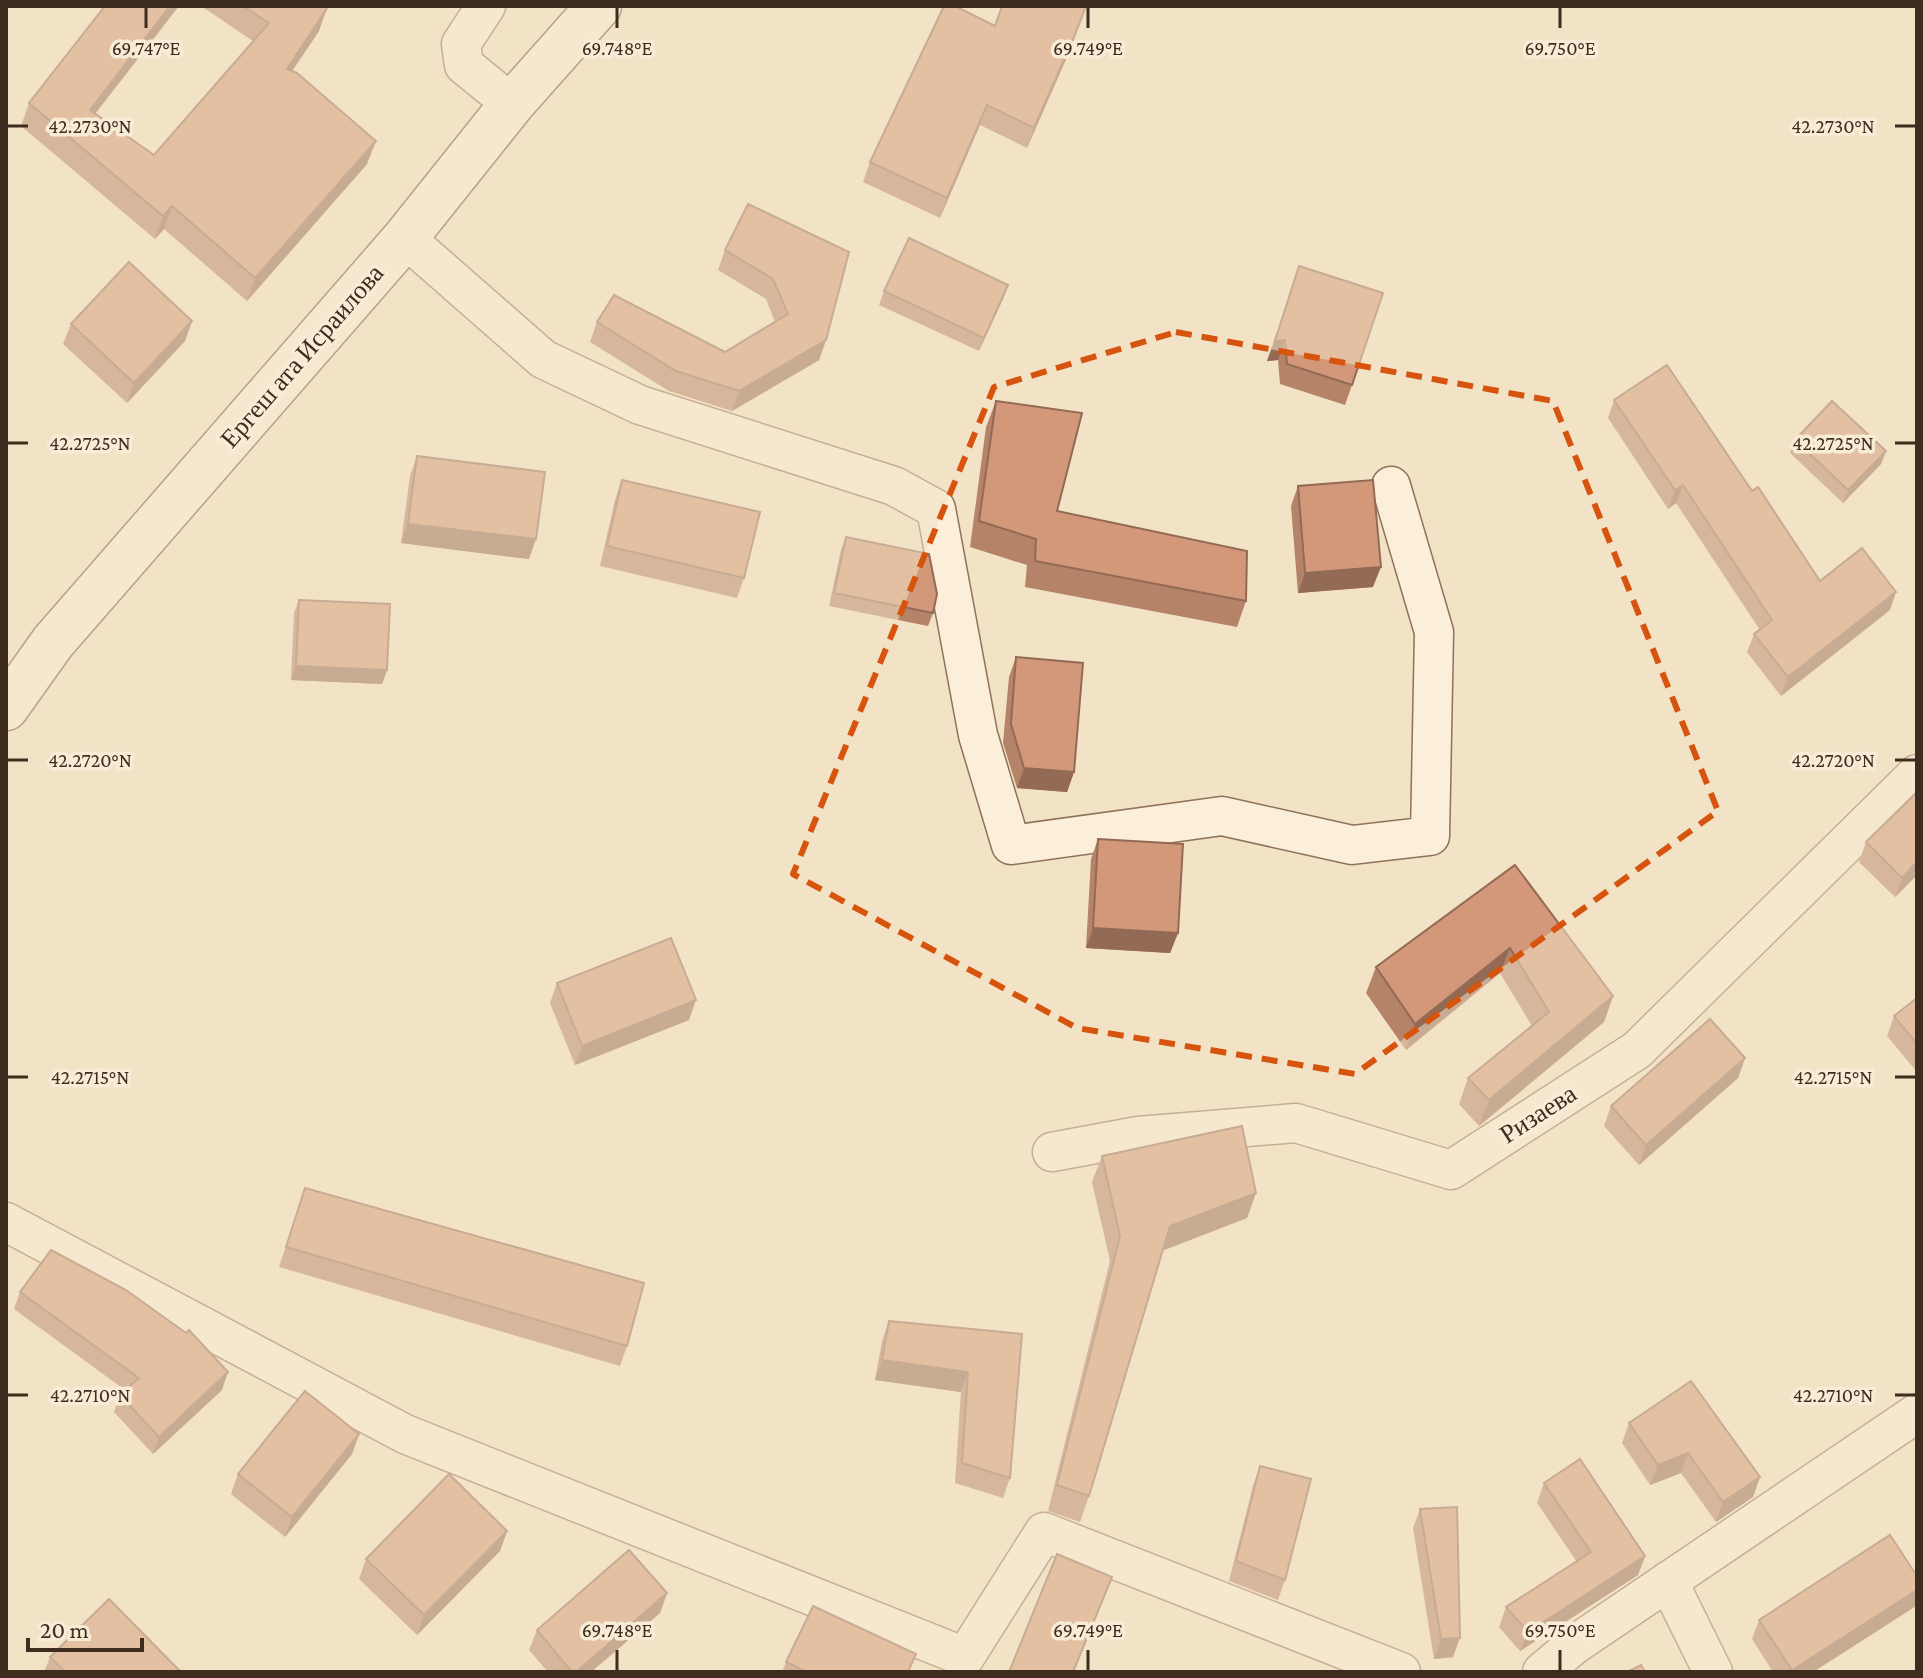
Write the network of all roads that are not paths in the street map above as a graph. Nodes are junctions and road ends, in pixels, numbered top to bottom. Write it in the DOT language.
graph roads {
  1 [pos="486,6"];
  2 [pos="599,6"];
  3 [pos="512,104"];
  4 [pos="405,238"];
  5 [pos="1391,486"];
  6 [pos="6,708"];
  7 [pos="1917,774"];
  8 [pos="1052,1152"];
  9 [pos="6,1222"];
  10 [pos="1917,1413"];
  11 [pos="1668,1581"];
  12 [pos="1401,1672"];
  13 [pos="1542,1672"];
  14 [pos="1713,1672"];
  1 -- 3 [label="street"];
  2 -- 3 [label="main road, Ергеш ата Исраилова"];
  3 -- 4 [label="main road, Ергеш ата Исраилова"];
  4 -- 5 [label="street"];
  4 -- 6 [label="main road, Ергеш ата Исраилова"];
  7 -- 8 [label="street, Ризаева"];
  9 -- 12 [label="street"];
  10 -- 11 [label="street"];
  11 -- 13 [label="street"];
  11 -- 14 [label="street"];
}
